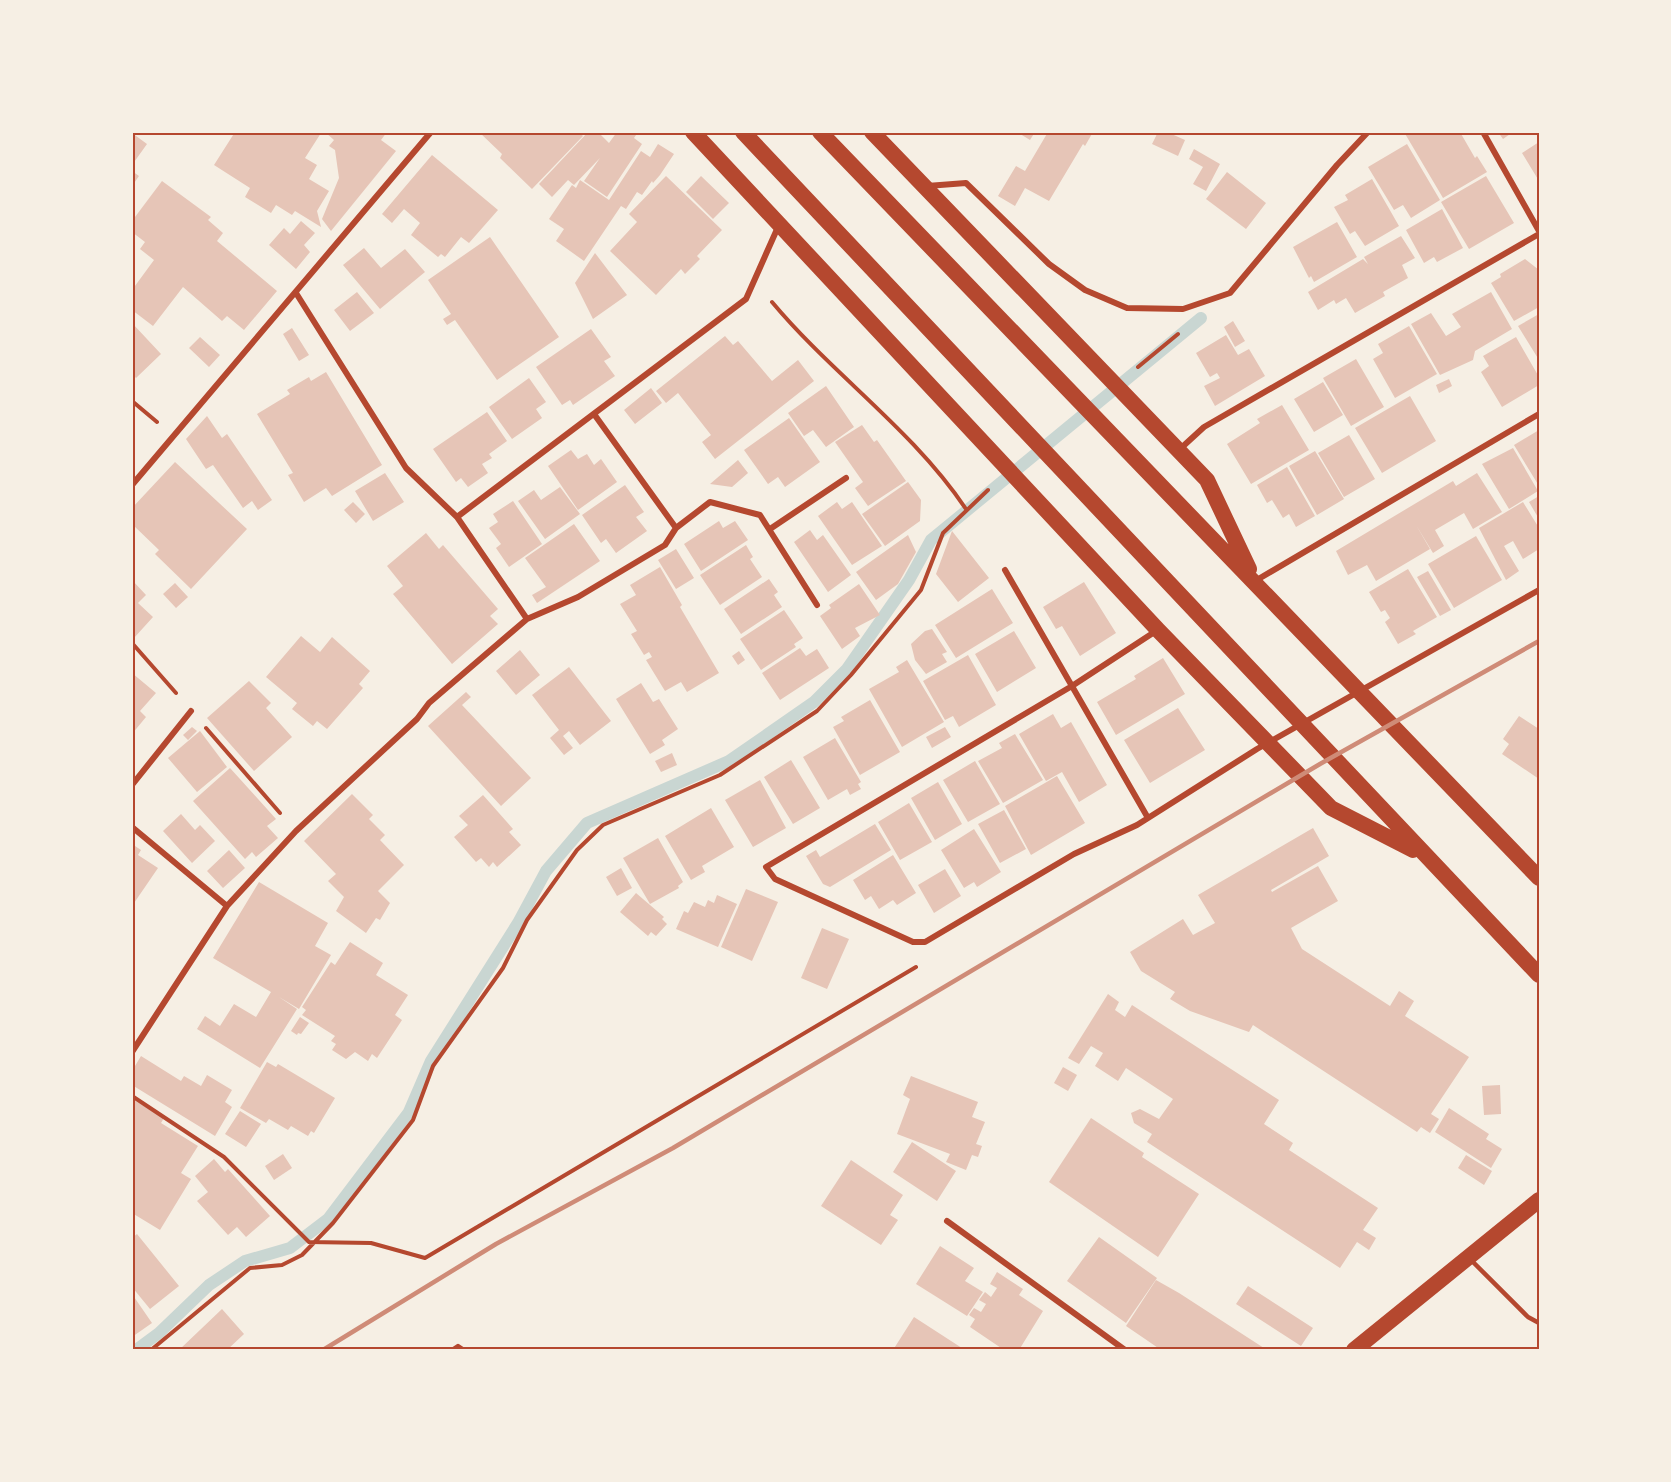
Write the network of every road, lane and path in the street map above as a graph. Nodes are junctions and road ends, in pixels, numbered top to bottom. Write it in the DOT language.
graph roads {
  1 [pos="431,132"];
  2 [pos="693,132"];
  3 [pos="743,132"];
  4 [pos="820,132"];
  5 [pos="872,132"];
  6 [pos="1368,132"];
  7 [pos="1483,132"];
  8 [pos="924,186"];
  9 [pos="779,224"];
  10 [pos="1539,232"];
  11 [pos="754,282"];
  12 [pos="296,293"];
  13 [pos="594,414"];
  14 [pos="1539,414"];
  15 [pos="1179,451"];
  16 [pos="846,478"];
  17 [pos="132,485"];
  18 [pos="457,517"];
  19 [pos="676,528"];
  20 [pos="770,529"];
  21 [pos="1005,570"];
  22 [pos="1255,581"];
  23 [pos="1539,590"];
  24 [pos="817,604"];
  25 [pos="527,619"];
  26 [pos="1158,630"];
  27 [pos="132,643"];
  28 [pos="1072,686"];
  29 [pos="1360,690"];
  30 [pos="191,711"];
  31 [pos="1302,724"];
  32 [pos="1267,744"];
  33 [pos="132,785"];
  34 [pos="1148,818"];
  35 [pos="132,827"];
  36 [pos="296,831"];
  37 [pos="1427,857"];
  38 [pos="1539,878"];
  39 [pos="226,906"];
  40 [pos="925,942"];
  41 [pos="1539,975"];
  42 [pos="132,1052"];
  43 [pos="132,1095"];
  44 [pos="1539,1200"];
  45 [pos="947,1221"];
  46 [pos="315,1242"];
  47 [pos="1468,1257"];
  48 [pos="1539,1323"];
  49 [pos="151,1350"];
  50 [pos="452,1350"];
  51 [pos="464,1350"];
  52 [pos="1125,1350"];
  53 [pos="1354,1350"];
  1 -- 12 [label="street"];
  2 -- 9 [label="highway"];
  3 -- 31 [label="highway"];
  4 -- 22 [label="highway"];
  5 -- 8 [label="highway"];
  6 -- 8 [label="street"];
  7 -- 10 [label="street"];
  8 -- 15 [label="highway"];
  9 -- 11 [label="street"];
  9 -- 26 [label="highway"];
  10 -- 15 [label="street"];
  11 -- 13 [label="street"];
  11 -- 46 [label="path"];
  12 -- 17 [label="street"];
  12 -- 18 [label="street"];
  13 -- 18 [label="street"];
  13 -- 19 [label="street"];
  14 -- 22 [label="street"];
  15 -- 22 [label="highway"];
  16 -- 20 [label="street"];
  18 -- 25 [label="street"];
  19 -- 20 [label="street"];
  19 -- 25 [label="street"];
  20 -- 24 [label="street"];
  21 -- 28 [label="street"];
  22 -- 29 [label="highway"];
  23 -- 29 [label="street"];
  25 -- 36 [label="street"];
  26 -- 28 [label="street"];
  26 -- 32 [label="highway"];
  27 -- 30 [label="path"];
  28 -- 34 [label="street"];
  28 -- 40 [label="street"];
  29 -- 31 [label="street"];
  29 -- 38 [label="highway"];
  30 -- 33 [label="street"];
  30 -- 36 [label="path"];
  31 -- 32 [label="street"];
  31 -- 37 [label="highway"];
  32 -- 34 [label="street"];
  32 -- 37 [label="highway"];
  34 -- 40 [label="street"];
  35 -- 39 [label="street"];
  36 -- 39 [label="street"];
  37 -- 41 [label="highway"];
  39 -- 42 [label="street"];
  40 -- 46 [label="path"];
  43 -- 46 [label="path"];
  44 -- 47 [label="highway"];
  45 -- 52 [label="street"];
  46 -- 49 [label="path"];
  47 -- 48 [label="lane"];
  47 -- 53 [label="highway"];
  50 -- 51 [label="lane"];
}
